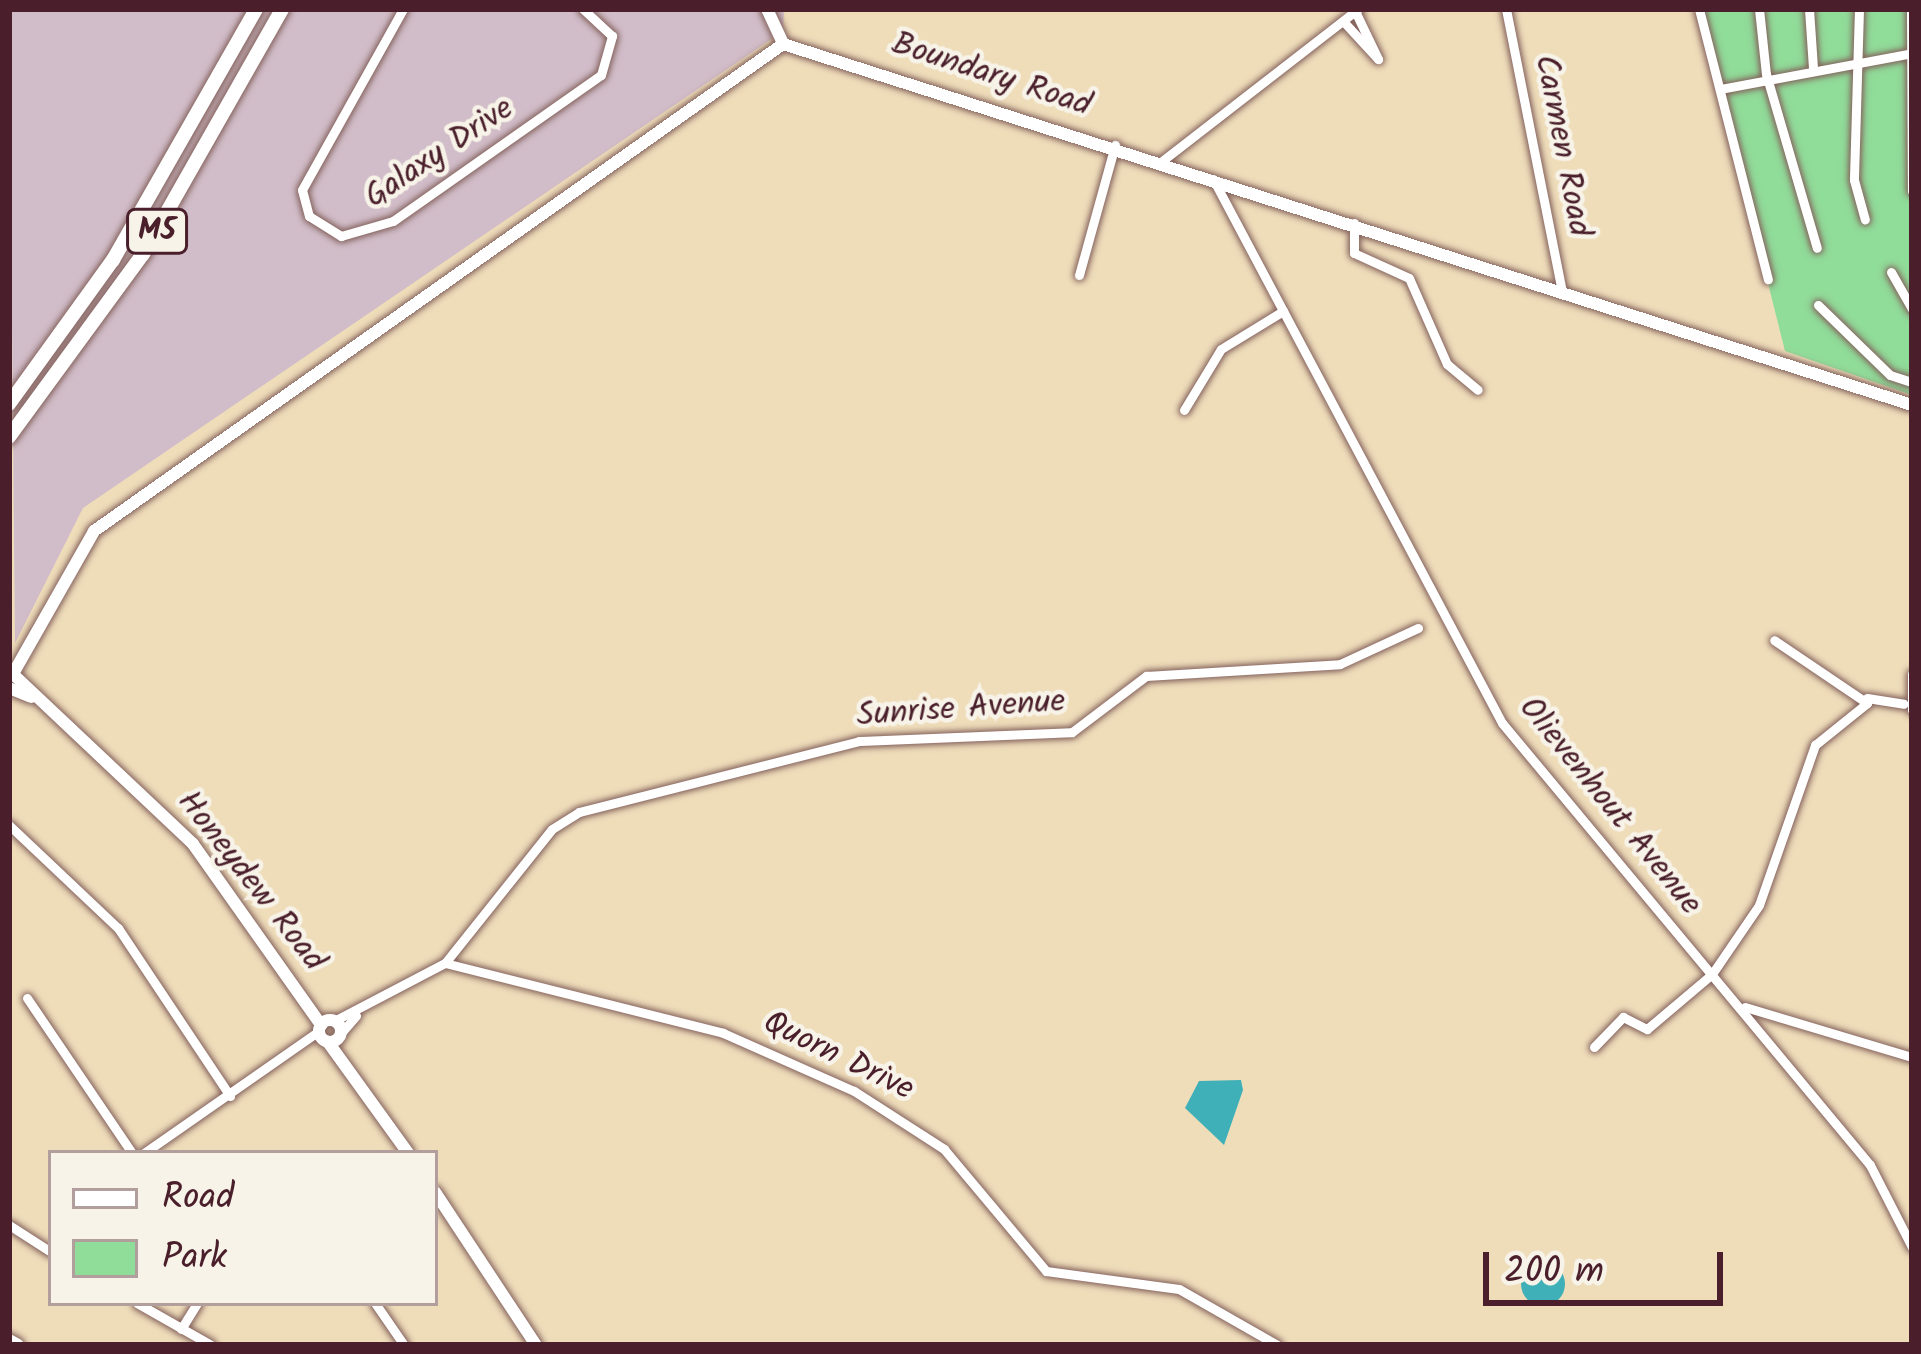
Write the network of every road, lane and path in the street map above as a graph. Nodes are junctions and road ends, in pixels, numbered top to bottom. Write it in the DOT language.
graph roads {
  1 [pos="256,9"];
  2 [pos="282,9"];
  3 [pos="403,9"];
  4 [pos="583,9"];
  5 [pos="767,9"];
  6 [pos="1506,9"];
  7 [pos="1700,9"];
  8 [pos="1759,9"];
  9 [pos="1808,9"];
  10 [pos="1859,9"];
  11 [pos="1911,9"];
  12 [pos="1358,13"];
  13 [pos="1346,25"];
  14 [pos="783,44"];
  15 [pos="1911,52"];
  16 [pos="1861,56"];
  17 [pos="1814,67"];
  18 [pos="722,81"];
  19 [pos="1768,81"];
  20 [pos="1720,89"];
  21 [pos="731,94"];
  22 [pos="1115,145"];
  23 [pos="1162,161"];
  24 [pos="1211,176"];
  25 [pos="1912,191"];
  26 [pos="1865,220"];
  27 [pos="1354,224"];
  28 [pos="1816,248"];
  29 [pos="1892,272"];
  30 [pos="1079,274"];
  31 [pos="1768,279"];
  32 [pos="1562,293"];
  33 [pos="1818,304"];
  34 [pos="1912,309"];
  35 [pos="1283,311"];
  36 [pos="1912,382"];
  37 [pos="1478,390"];
  38 [pos="9,404"];
  39 [pos="1912,405"];
  40 [pos="1184,410"];
  41 [pos="9,437"];
  42 [pos="1418,628"];
  43 [pos="1774,640"];
  44 [pos="1912,674"];
  45 [pos="11,675"];
  46 [pos="1867,698"];
  47 [pos="1908,707"];
  48 [pos="9,825"];
  49 [pos="445,963"];
  50 [pos="1712,974"];
  51 [pos="27,998"];
  52 [pos="1743,1006"];
  53 [pos="330,1031"];
  54 [pos="1594,1047"];
  55 [pos="1912,1057"];
  56 [pos="230,1096"];
  57 [pos="130,1150"];
  58 [pos="148,1150"];
  59 [pos="406,1150"];
  60 [pos="438,1197"];
  61 [pos="9,1226"];
  62 [pos="1912,1247"];
  63 [pos="48,1250"];
  64 [pos="142,1306"];
  65 [pos="195,1306"];
  66 [pos="377,1306"];
  67 [pos="181,1329"];
  68 [pos="9,1340"];
  69 [pos="18,1345"];
  70 [pos="211,1345"];
  71 [pos="404,1345"];
  72 [pos="536,1345"];
  73 [pos="1277,1345"];
  1 -- 38 [label="main road, M5"];
  2 -- 41 [label="main road, M5"];
  3 -- 4 [label="street, Galaxy Drive"];
  5 -- 14 [label="street"];
  6 -- 32 [label="street, Carmen Road"];
  7 -- 20 [label="street"];
  8 -- 19 [label="street"];
  9 -- 17 [label="street"];
  10 -- 16 [label="street"];
  11 -- 15 [label="street"];
  12 -- 13 [label="street"];
  12 -- 13 [label="street"];
  13 -- 23 [label="street"];
  14 -- 18 [label="street"];
  14 -- 22 [label="street, Boundary Road"];
  15 -- 16 [label="street"];
  15 -- 25 [label="street"];
  16 -- 17 [label="street"];
  16 -- 26 [label="street"];
  17 -- 19 [label="street"];
  18 -- 21 [label="street"];
  18 -- 45 [label="street"];
  19 -- 20 [label="street"];
  19 -- 28 [label="street"];
  20 -- 31 [label="street"];
  22 -- 23 [label="street, Boundary Road"];
  22 -- 30 [label="street"];
  23 -- 24 [label="street, Boundary Road"];
  24 -- 27 [label="street, Boundary Road"];
  24 -- 35 [label="street, Olievenhout Avenue"];
  27 -- 32 [label="street, Boundary Road"];
  27 -- 37 [label="street"];
  29 -- 34 [label="street"];
  32 -- 39 [label="street, Boundary Road"];
  33 -- 36 [label="street"];
  35 -- 40 [label="street"];
  35 -- 50 [label="street, Olievenhout Avenue"];
  42 -- 49 [label="street, Sunrise Avenue"];
  43 -- 46 [label="street"];
  44 -- 47 [label="street"];
  45 -- 53 [label="street, Honeydew Road"];
  46 -- 47 [label="street"];
  46 -- 50 [label="street"];
  48 -- 56 [label="street"];
  49 -- 53 [label="street, Sunrise Avenue"];
  49 -- 73 [label="street, Quorn Drive"];
  50 -- 52 [label="street, Olievenhout Avenue"];
  50 -- 54 [label="street"];
  51 -- 57 [label="street"];
  52 -- 55 [label="street"];
  52 -- 62 [label="street, Olievenhout Avenue"];
  53 -- 56 [label="street"];
  53 -- 59 [label="street, Honeydew Road"];
  56 -- 58 [label="street"];
  60 -- 72 [label="street"];
  61 -- 63 [label="street"];
  64 -- 67 [label="street"];
  65 -- 67 [label="street"];
  66 -- 71 [label="street"];
  67 -- 70 [label="street"];
  68 -- 69 [label="street"];
}
